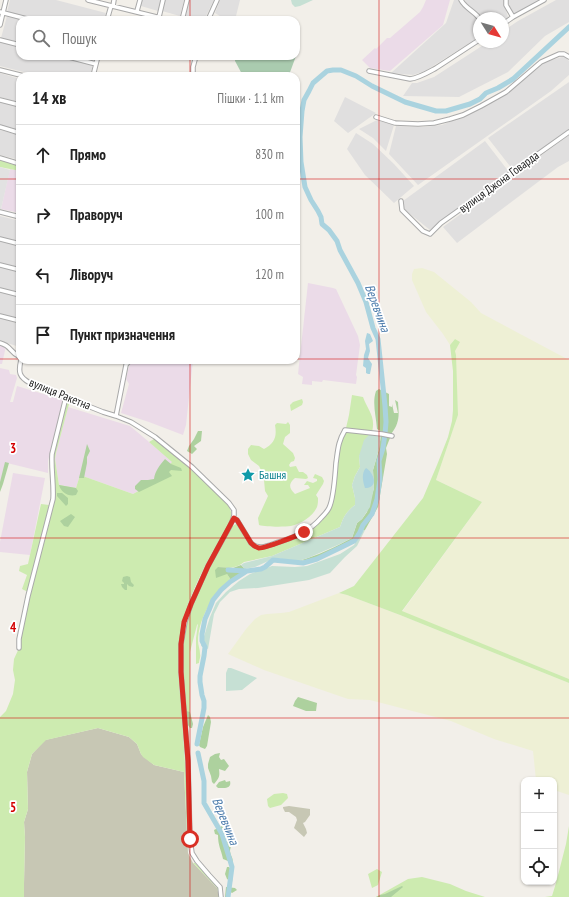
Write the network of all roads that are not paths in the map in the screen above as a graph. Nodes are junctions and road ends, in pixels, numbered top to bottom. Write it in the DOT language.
graph roads {
  1 [pos="6,0"];
  2 [pos="88,0"];
  3 [pos="114,0"];
  4 [pos="140,0"];
  5 [pos="163,0"];
  6 [pos="187,0"];
  7 [pos="217,0"];
  8 [pos="461,0"];
  9 [pos="506,0"];
  10 [pos="544,0"];
  11 [pos="112,6"];
  12 [pos="137,11"];
  13 [pos="474,12"];
  14 [pos="1,13"];
  15 [pos="16,16"];
  16 [pos="108,16"];
  17 [pos="155,16"];
  18 [pos="159,16"];
  19 [pos="183,16"];
  20 [pos="210,16"];
  21 [pos="513,17"];
  22 [pos="509,20"];
  23 [pos="0,25"];
  24 [pos="0,40"];
  25 [pos="16,44"];
  26 [pos="473,44"];
  27 [pos="569,57"];
  28 [pos="80,60"];
  29 [pos="97,60"];
  30 [pos="195,60"];
  31 [pos="96,64"];
  32 [pos="0,70"];
  33 [pos="369,70"];
  34 [pos="94,72"];
  35 [pos="193,72"];
  36 [pos="16,74"];
  37 [pos="0,100"];
  38 [pos="16,103"];
  39 [pos="376,118"];
  40 [pos="0,127"];
  41 [pos="16,132"];
  42 [pos="569,132"];
  43 [pos="0,158"];
  44 [pos="16,163"];
  45 [pos="401,201"];
  46 [pos="0,212"];
  47 [pos="16,216"];
  48 [pos="0,239"];
  49 [pos="16,243"];
  50 [pos="0,265"];
  51 [pos="16,269"];
  52 [pos="0,290"];
  53 [pos="16,294"];
  54 [pos="0,316"];
  55 [pos="16,320"];
  56 [pos="0,343"];
  57 [pos="16,355"];
  58 [pos="20,364"];
  59 [pos="127,364"];
  60 [pos="66,397"];
  61 [pos="116,416"];
  62 [pos="392,436"];
  63 [pos="234,518"];
  64 [pos="19,648"];
  65 [pos="221,897"];
  1 -- 14 [label="street"];
  2 -- 11 [label="street"];
  3 -- 11 [label="street"];
  4 -- 12 [label="street"];
  5 -- 18 [label="street"];
  6 -- 19 [label="street"];
  7 -- 20 [label="street"];
  8 -- 13 [label="street"];
  9 -- 21 [label="street"];
  10 -- 21 [label="street"];
  11 -- 12 [label="street"];
  11 -- 16 [label="street"];
  12 -- 17 [label="street"];
  14 -- 15 [label="street"];
  14 -- 23 [label="street"];
  21 -- 22 [label="street"];
  24 -- 25 [label="street"];
  26 -- 33 [label="street"];
  27 -- 39 [label="street"];
  28 -- 31 [label="street"];
  29 -- 31 [label="street"];
  30 -- 35 [label="street"];
  31 -- 34 [label="street"];
  32 -- 36 [label="street"];
  37 -- 38 [label="street"];
  40 -- 41 [label="street"];
  42 -- 45 [label="street, вулиця Джона Говарда"];
  43 -- 44 [label="street"];
  46 -- 47 [label="street"];
  48 -- 49 [label="street"];
  50 -- 51 [label="street"];
  52 -- 53 [label="street"];
  54 -- 55 [label="street"];
  56 -- 57 [label="street"];
  58 -- 60 [label="street, вулиця Ракетна"];
  59 -- 61 [label="street"];
  60 -- 61 [label="street, вулиця Ракетна"];
  60 -- 64 [label="street"];
  61 -- 63 [label="street, вулиця Ракетна"];
  62 -- 63 [label="street, вулиця Ракетна"];
  63 -- 65 [label="street"];
}
